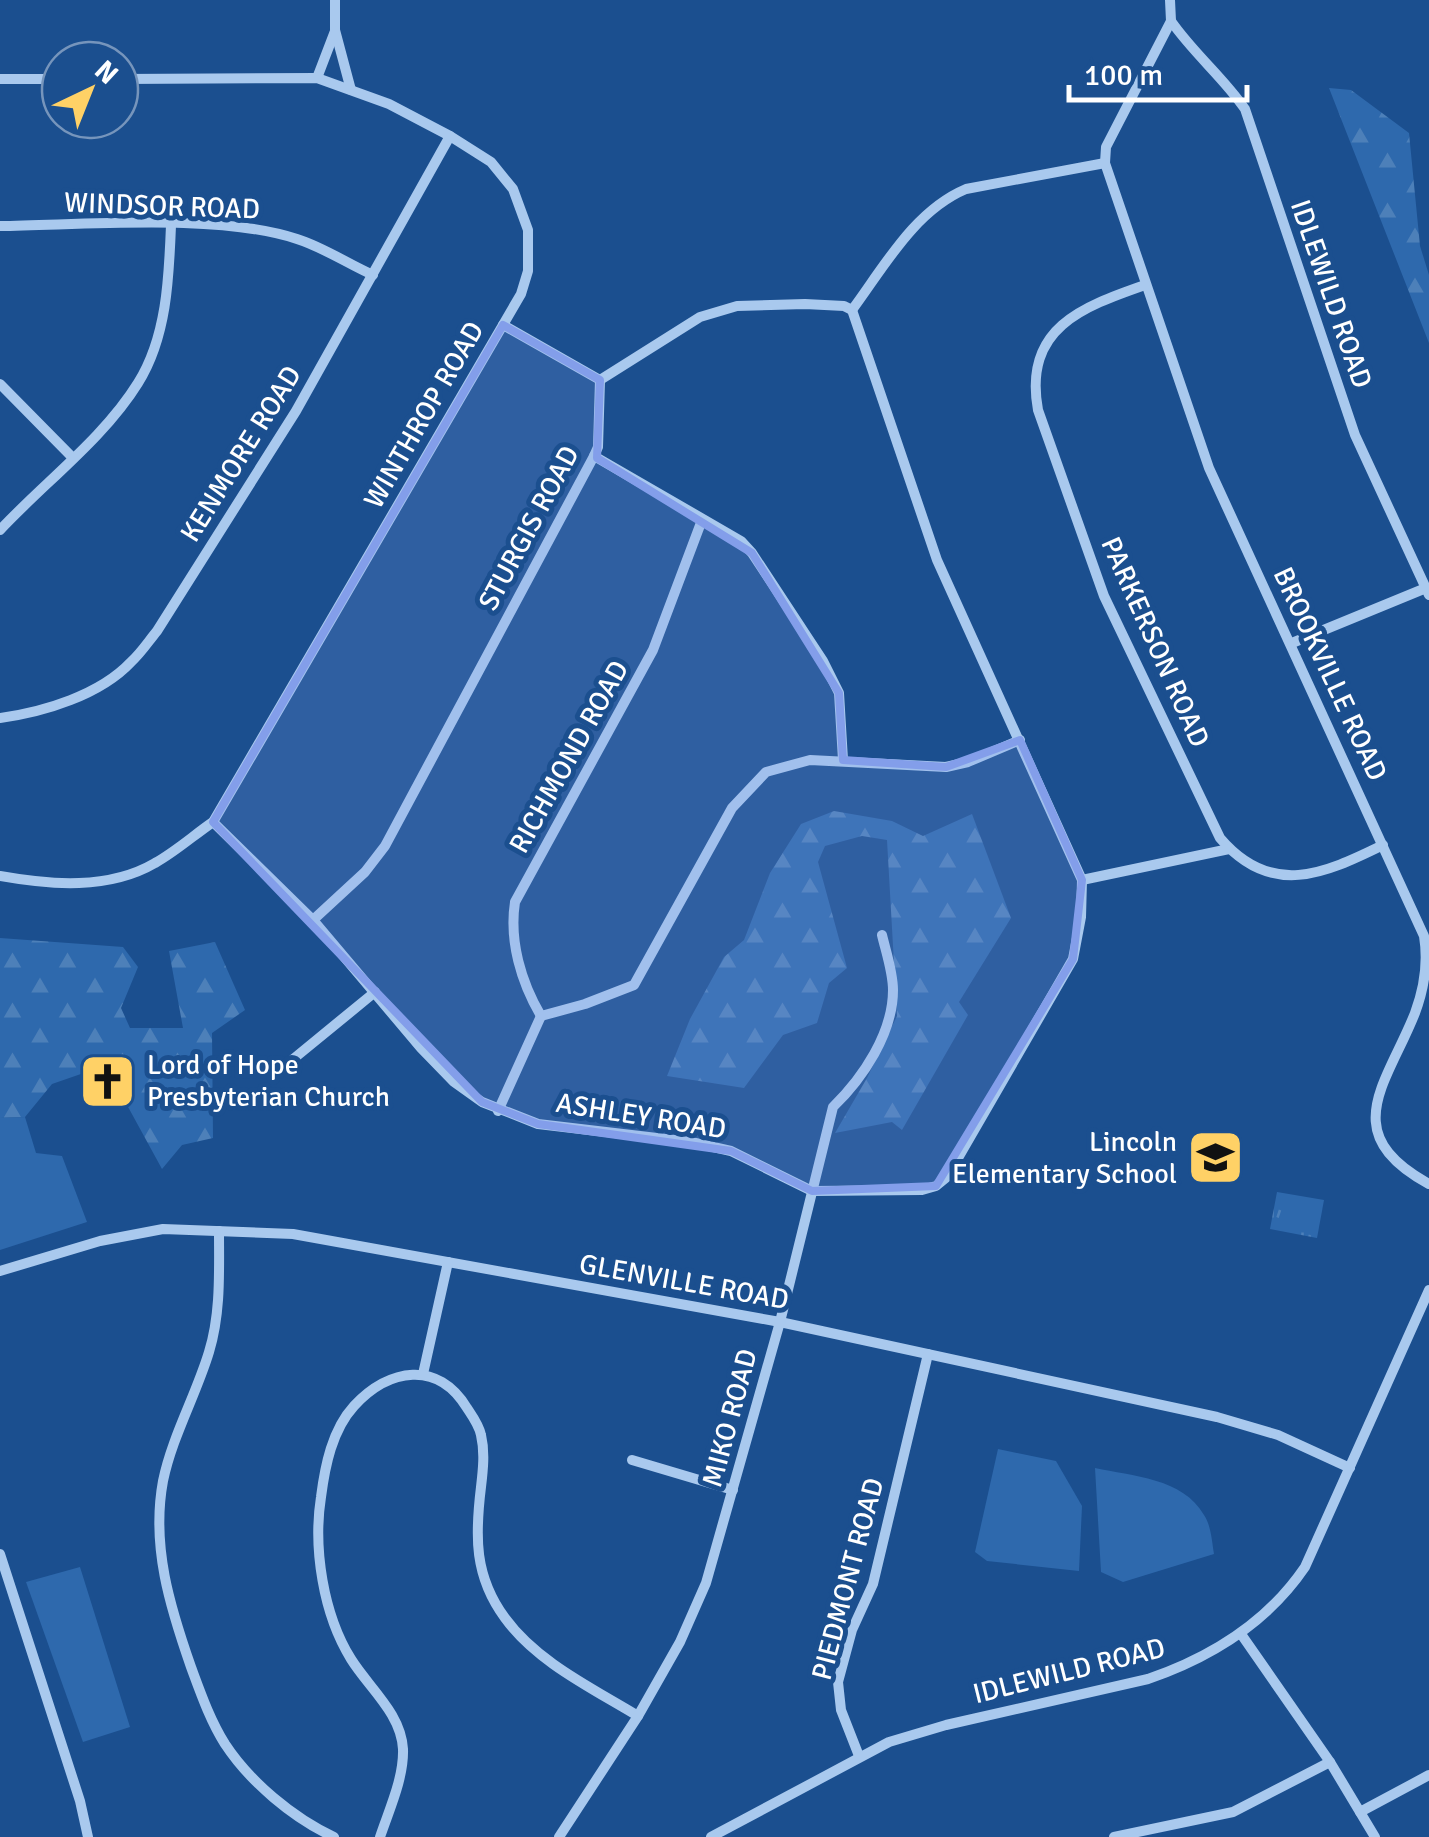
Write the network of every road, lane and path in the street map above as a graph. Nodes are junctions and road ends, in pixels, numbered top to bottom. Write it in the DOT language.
graph roads {
  1 [pos="335,0"];
  2 [pos="1170,0"];
  3 [pos="1170,21"];
  4 [pos="335,30"];
  5 [pos="317,78"];
  6 [pos="40,79"];
  7 [pos="140,79"];
  8 [pos="0,80"];
  9 [pos="351,90"];
  10 [pos="450,136"];
  11 [pos="1106,164"];
  12 [pos="171,225"];
  13 [pos="0,226"];
  14 [pos="373,276"];
  15 [pos="1145,285"];
  16 [pos="852,310"];
  17 [pos="503,325"];
  18 [pos="600,380"];
  19 [pos="0,384"];
  20 [pos="594,456"];
  21 [pos="72,458"];
  22 [pos="702,520"];
  23 [pos="0,530"];
  24 [pos="1427,592"];
  25 [pos="1292,643"];
  26 [pos="0,718"];
  27 [pos="1020,740"];
  28 [pos="843,760"];
  29 [pos="213,822"];
  30 [pos="1383,845"];
  31 [pos="1229,849"];
  32 [pos="0,876"];
  33 [pos="1082,880"];
  34 [pos="313,920"];
  35 [pos="882,935"];
  36 [pos="375,992"];
  37 [pos="541,1016"];
  38 [pos="292,1060"];
  39 [pos="498,1110"];
  40 [pos="1429,1184"];
  41 [pos="812,1191"];
  42 [pos="219,1231"];
  43 [pos="448,1262"];
  44 [pos="0,1271"];
  45 [pos="1429,1290"];
  46 [pos="780,1322"];
  47 [pos="928,1354"];
  48 [pos="423,1374"];
  49 [pos="632,1460"];
  50 [pos="1350,1468"];
  51 [pos="733,1490"];
  52 [pos="0,1554"];
  53 [pos="1241,1634"];
  54 [pos="638,1716"];
  55 [pos="860,1756"];
  56 [pos="1330,1762"];
  57 [pos="1429,1775"];
  58 [pos="1360,1812"];
  59 [pos="88,1837"];
  60 [pos="334,1837"];
  61 [pos="380,1837"];
  62 [pos="560,1837"];
  63 [pos="711,1837"];
  64 [pos="1114,1837"];
  65 [pos="1375,1837"];
  1 -- 4 [label="street"];
  2 -- 3 [label="street"];
  3 -- 11 [label="street"];
  3 -- 24 [label="street, IDLEWILD ROAD"];
  4 -- 5 [label="street"];
  4 -- 9 [label="street"];
  5 -- 7 [label="street, WINTHROP ROAD"];
  5 -- 9 [label="street, WINTHROP ROAD"];
  6 -- 8 [label="street"];
  9 -- 10 [label="street, WINTHROP ROAD"];
  10 -- 14 [label="street, KENMORE ROAD"];
  10 -- 17 [label="street, WINTHROP ROAD"];
  11 -- 15 [label="street, BROOKVILLE ROAD"];
  11 -- 16 [label="street"];
  12 -- 13 [label="street, WINDSOR ROAD"];
  12 -- 14 [label="street, WINDSOR ROAD"];
  12 -- 21 [label="street"];
  14 -- 26 [label="street, KENMORE ROAD"];
  15 -- 25 [label="street, BROOKVILLE ROAD"];
  15 -- 31 [label="street, PARKERSON ROAD"];
  16 -- 18 [label="street"];
  16 -- 27 [label="street, ASHLEY ROAD"];
  17 -- 18 [label="street"];
  17 -- 29 [label="street, WINTHROP ROAD"];
  18 -- 20 [label="street, STURGIS ROAD"];
  19 -- 21 [label="street"];
  20 -- 22 [label="street"];
  20 -- 34 [label="street, STURGIS ROAD"];
  21 -- 23 [label="street"];
  22 -- 28 [label="street"];
  22 -- 37 [label="street, RICHMOND ROAD"];
  24 -- 25 [label="street"];
  25 -- 30 [label="street, BROOKVILLE ROAD"];
  27 -- 28 [label="street"];
  27 -- 33 [label="street, ASHLEY ROAD"];
  28 -- 37 [label="street"];
  29 -- 32 [label="street, WINTHROP ROAD"];
  29 -- 34 [label="street, ASHLEY ROAD"];
  30 -- 31 [label="street"];
  30 -- 40 [label="street, BROOKVILLE ROAD"];
  31 -- 33 [label="street"];
  33 -- 41 [label="street, ASHLEY ROAD"];
  34 -- 36 [label="street, ASHLEY ROAD"];
  35 -- 41 [label="street, MIKO ROAD"];
  36 -- 38 [label="street"];
  36 -- 39 [label="street, ASHLEY ROAD"];
  37 -- 39 [label="street"];
  39 -- 41 [label="street, ASHLEY ROAD"];
  41 -- 46 [label="street, MIKO ROAD"];
  42 -- 43 [label="street, GLENVILLE ROAD"];
  42 -- 44 [label="street, GLENVILLE ROAD"];
  42 -- 60 [label="street"];
  43 -- 46 [label="street, GLENVILLE ROAD"];
  43 -- 48 [label="street"];
  45 -- 50 [label="street, IDLEWILD ROAD"];
  46 -- 47 [label="street, GLENVILLE ROAD"];
  46 -- 51 [label="street, MIKO ROAD"];
  47 -- 50 [label="street, GLENVILLE ROAD"];
  47 -- 55 [label="street, PIEDMONT ROAD"];
  48 -- 54 [label="street"];
  48 -- 61 [label="street"];
  49 -- 51 [label="street"];
  50 -- 53 [label="street, IDLEWILD ROAD"];
  51 -- 54 [label="street, MIKO ROAD"];
  52 -- 59 [label="street"];
  53 -- 55 [label="street, IDLEWILD ROAD"];
  53 -- 56 [label="street"];
  54 -- 62 [label="street, MIKO ROAD"];
  55 -- 63 [label="street, IDLEWILD ROAD"];
  56 -- 58 [label="street"];
  56 -- 64 [label="street"];
  57 -- 58 [label="street"];
  58 -- 65 [label="street"];
}
